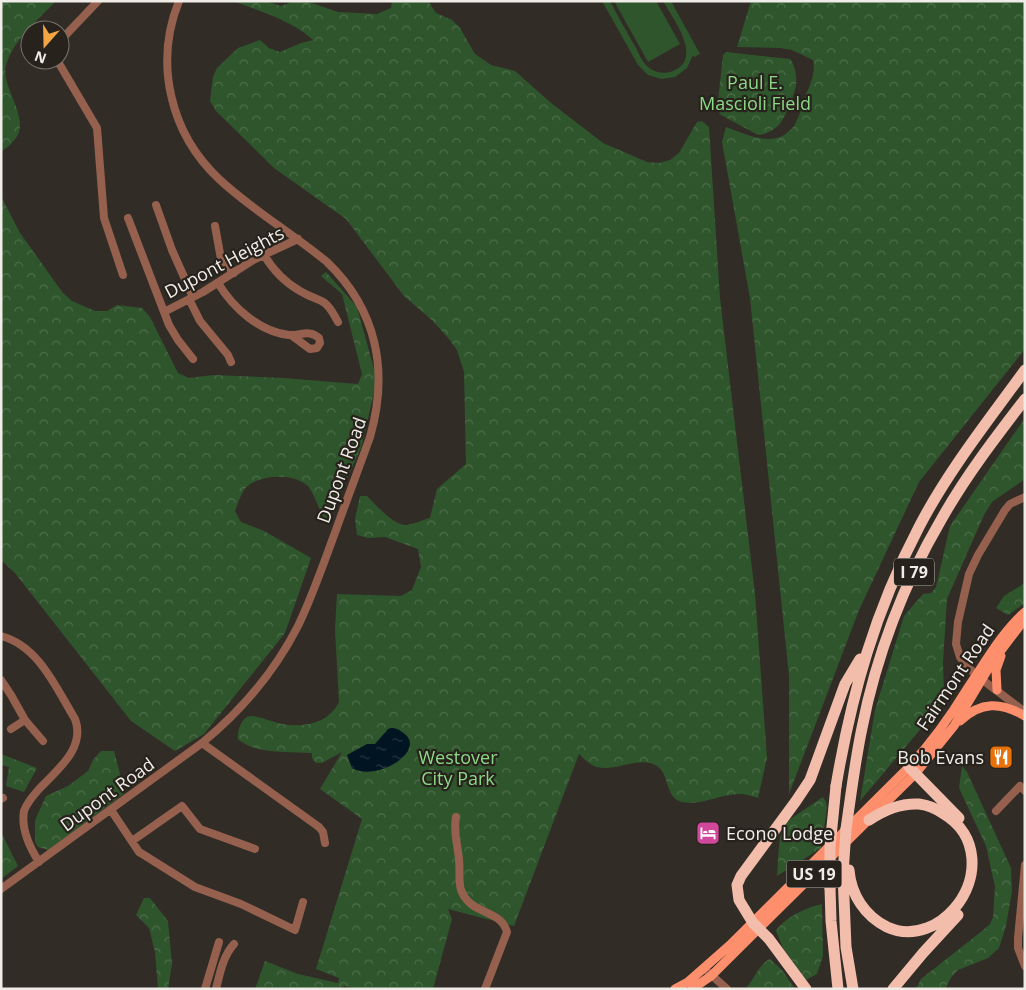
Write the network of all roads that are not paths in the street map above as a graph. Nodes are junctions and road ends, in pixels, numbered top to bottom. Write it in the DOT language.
graph roads {
  1 [pos="98,1"];
  2 [pos="179,1"];
  3 [pos="70,30"];
  4 [pos="63,70"];
  5 [pos="156,206"];
  6 [pos="128,218"];
  7 [pos="215,226"];
  8 [pos="298,239"];
  9 [pos="264,255"];
  10 [pos="234,273"];
  11 [pos="123,275"];
  12 [pos="218,283"];
  13 [pos="191,298"];
  14 [pos="164,312"];
  15 [pos="338,322"];
  16 [pos="291,336"];
  17 [pos="194,359"];
  18 [pos="231,362"];
  19 [pos="1025,370"];
  20 [pos="1025,398"];
  21 [pos="1025,497"];
  22 [pos="1025,612"];
  23 [pos="1025,619"];
  24 [pos="1,636"];
  25 [pos="1011,636"];
  26 [pos="869,645"];
  27 [pos="979,678"];
  28 [pos="1,680"];
  29 [pos="997,690"];
  30 [pos="1025,712"];
  31 [pos="1025,716"];
  32 [pos="25,720"];
  33 [pos="954,726"];
  34 [pos="11,729"];
  35 [pos="43,741"];
  36 [pos="204,741"];
  37 [pos="910,773"];
  38 [pos="1025,791"];
  39 [pos="111,810"];
  40 [pos="996,811"];
  41 [pos="456,817"];
  42 [pos="869,820"];
  43 [pos="960,826"];
  44 [pos="132,841"];
  45 [pos="325,843"];
  46 [pos="254,849"];
  47 [pos="39,862"];
  48 [pos="1025,865"];
  49 [pos="846,872"];
  50 [pos="1,889"];
  51 [pos="303,902"];
  52 [pos="756,925"];
  53 [pos="219,942"];
  54 [pos="234,944"];
  55 [pos="1025,966"];
  56 [pos="708,972"];
  57 [pos="805,987"];
  58 [pos="205,989"];
  59 [pos="216,989"];
  60 [pos="485,989"];
  61 [pos="675,989"];
  62 [pos="692,989"];
  63 [pos="727,989"];
  64 [pos="838,989"];
  65 [pos="853,989"];
  66 [pos="893,989"];
  1 -- 3 [label="street"];
  2 -- 8 [label="street, Dupont Road"];
  4 -- 11 [label="street"];
  5 -- 13 [label="street"];
  6 -- 14 [label="street"];
  7 -- 10 [label="street"];
  8 -- 9 [label="street, Dupont Heights"];
  8 -- 36 [label="street, Dupont Road"];
  9 -- 10 [label="street, Dupont Heights"];
  9 -- 15 [label="street"];
  10 -- 12 [label="street, Dupont Heights"];
  12 -- 13 [label="street, Dupont Heights"];
  12 -- 16 [label="street"];
  13 -- 14 [label="street, Dupont Heights"];
  13 -- 18 [label="street"];
  14 -- 17 [label="street"];
  19 -- 26 [label="highway, I 79"];
  20 -- 49 [label="highway, I 79, bridge"];
  21 -- 27 [label="street"];
  22 -- 27 [label="main road, Fairmont Road / US 19"];
  23 -- 25 [label="main road, Fairmont Road / US 19"];
  24 -- 47 [label="street"];
  25 -- 27 [label="main road, Fairmont Road / US 19"];
  25 -- 29 [label="main road"];
  26 -- 52 [label="highway"];
  26 -- 64 [label="highway, I 79, bridge"];
  27 -- 29 [label="street"];
  27 -- 33 [label="main road, Fairmont Road / US 19"];
  27 -- 37 [label="main road, Fairmont Road / US 19"];
  28 -- 32 [label="street"];
  29 -- 30 [label="street"];
  31 -- 33 [label="main road"];
  32 -- 34 [label="street"];
  32 -- 35 [label="street"];
  33 -- 37 [label="main road, Fairmont Road / US 19"];
  36 -- 39 [label="street, Dupont Road"];
  36 -- 45 [label="street"];
  37 -- 42 [label="main road, Fairmont Road / US 19"];
  37 -- 43 [label="highway"];
  37 -- 52 [label="main road, Fairmont Road / US 19"];
  37 -- 66 [label="highway"];
  38 -- 40 [label="street"];
  39 -- 44 [label="street"];
  39 -- 47 [label="street, Dupont Road"];
  41 -- 60 [label="street"];
  42 -- 43 [label="highway"];
  42 -- 52 [label="main road, Fairmont Road / US 19"];
  43 -- 49 [label="highway"];
  44 -- 46 [label="street"];
  44 -- 51 [label="street"];
  47 -- 50 [label="street, Dupont Road"];
  48 -- 55 [label="street"];
  49 -- 65 [label="highway"];
  52 -- 56 [label="main road, Fairmont Road / US 19"];
  52 -- 57 [label="highway"];
  53 -- 58 [label="street"];
  54 -- 59 [label="street"];
  56 -- 61 [label="main road, Fairmont Road / US 19"];
  56 -- 62 [label="main road, Fairmont Road / US 19"];
  56 -- 63 [label="street"];
}
